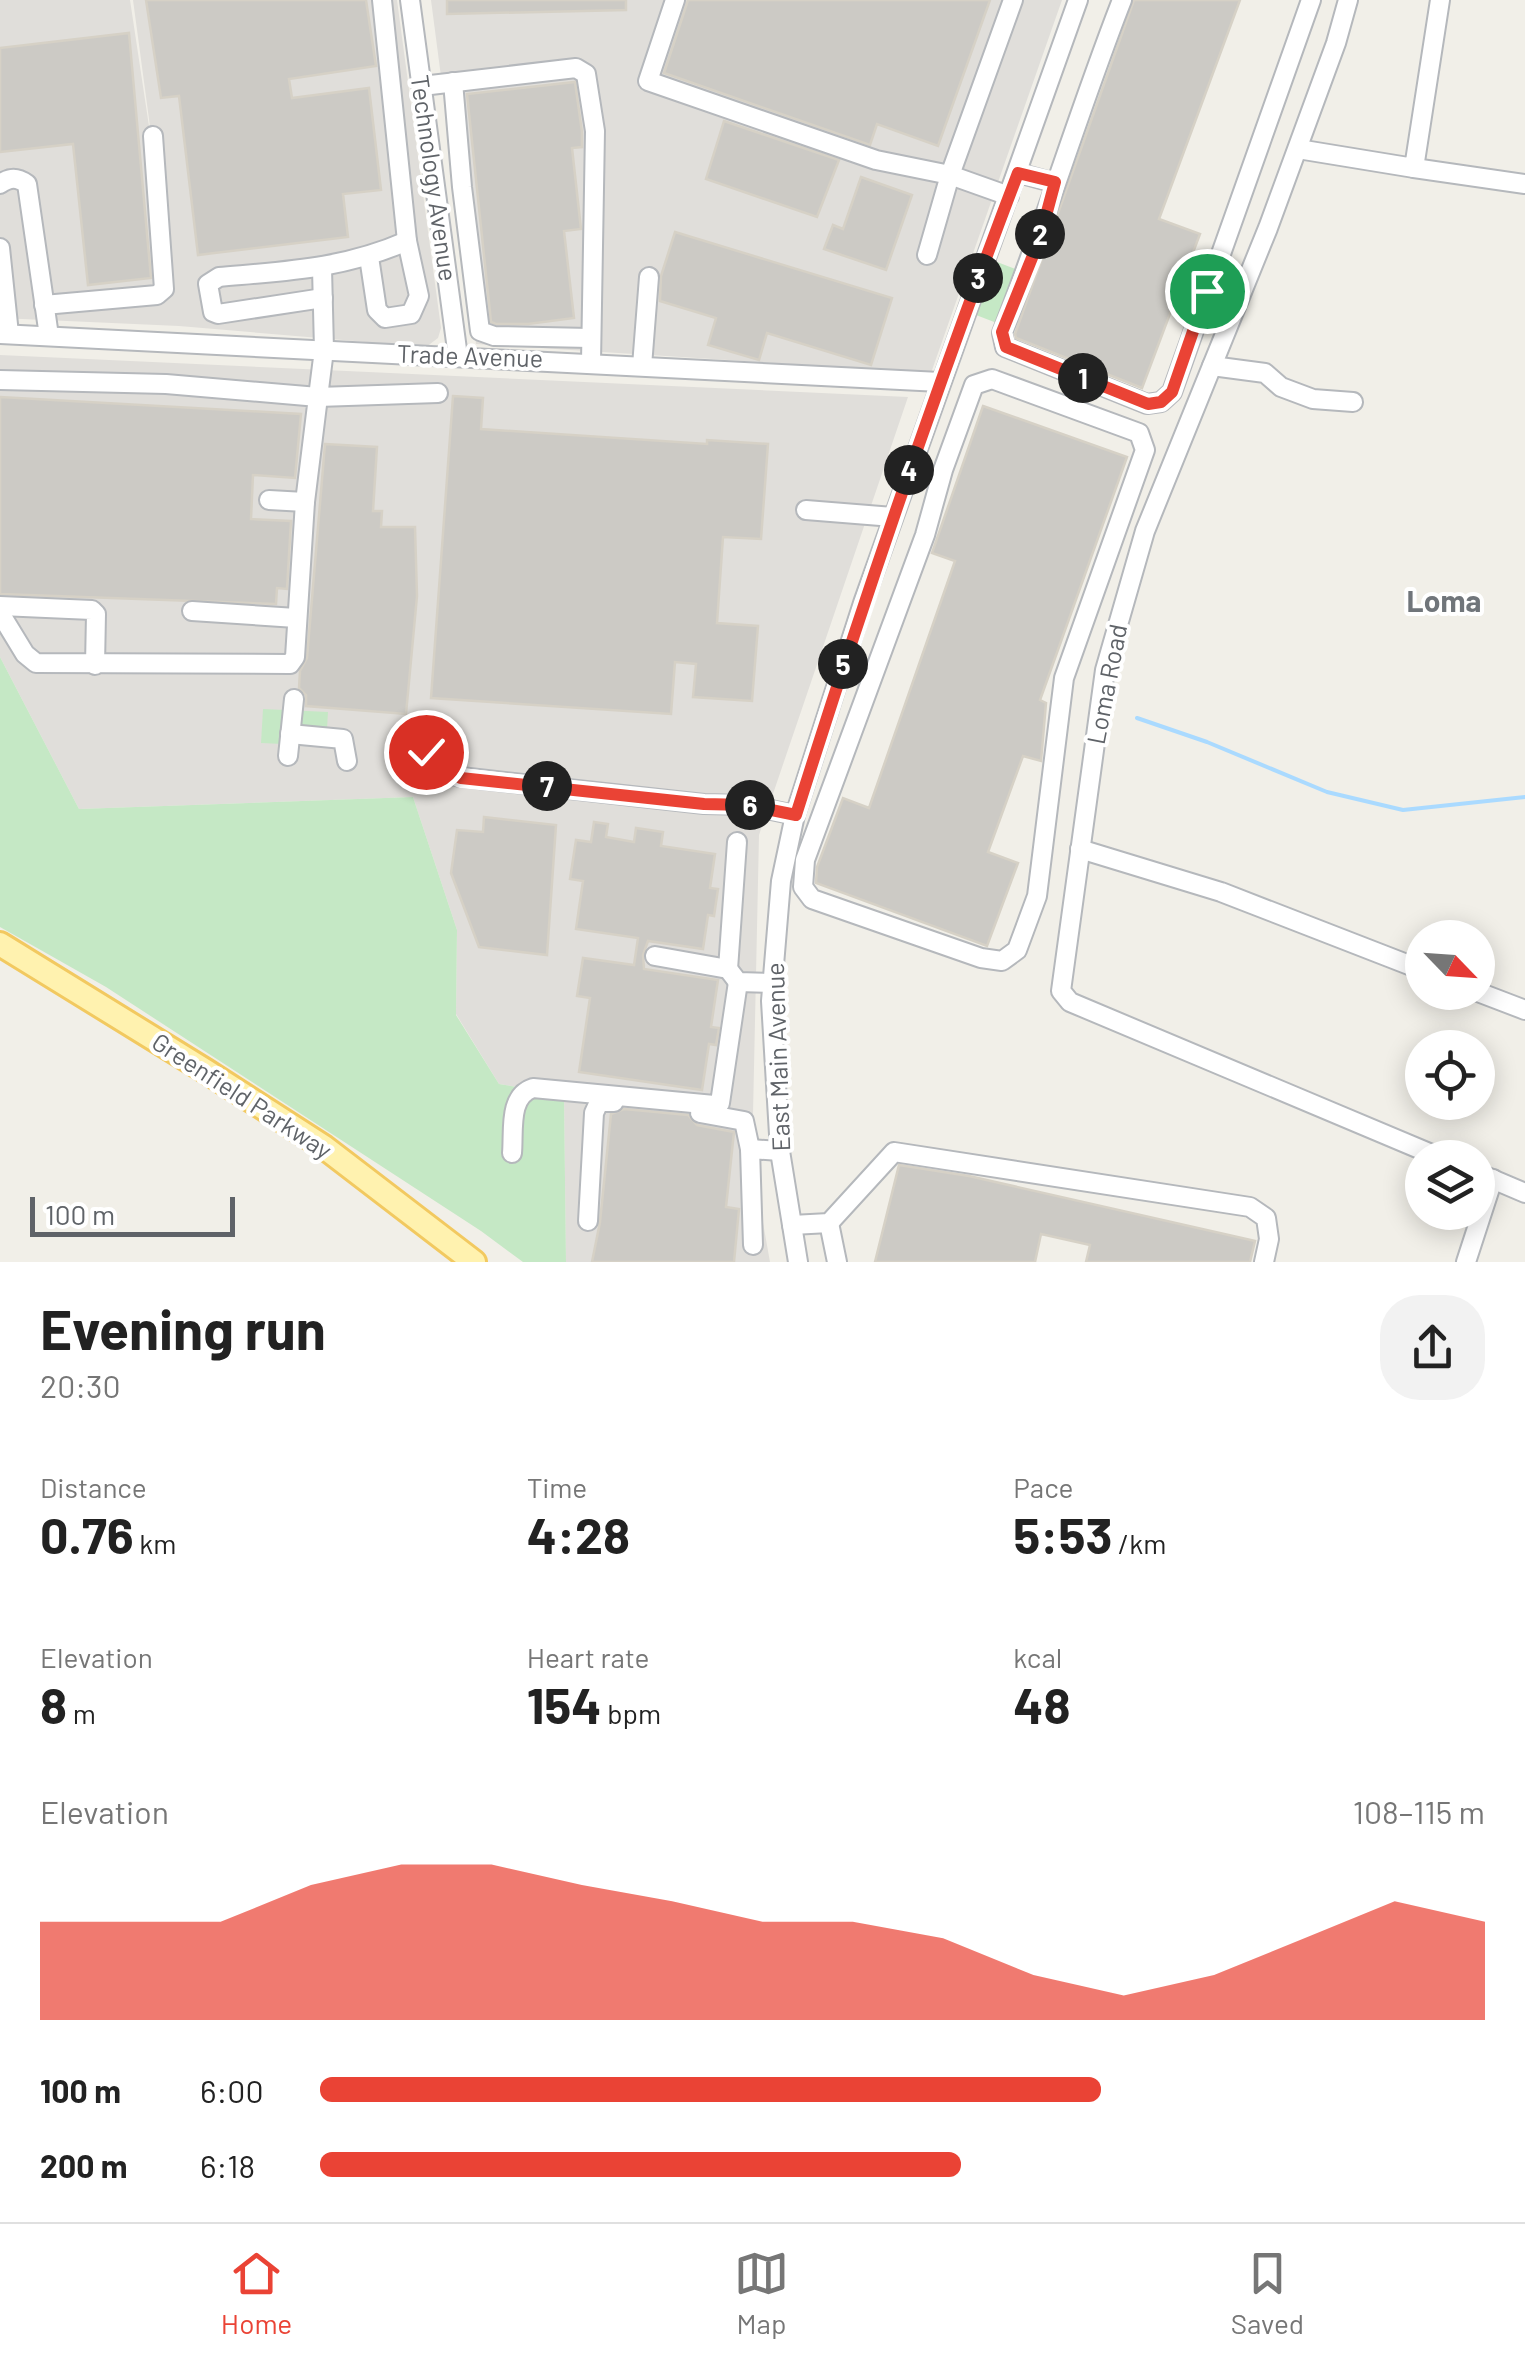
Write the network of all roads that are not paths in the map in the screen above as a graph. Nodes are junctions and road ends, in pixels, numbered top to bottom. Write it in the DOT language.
graph roads {
  1 [pos="382,0"];
  2 [pos="410,0"];
  3 [pos="675,0"];
  4 [pos="1013,0"];
  5 [pos="1078,0"];
  6 [pos="1122,0"];
  7 [pos="1311,0"];
  8 [pos="1348,0"];
  9 [pos="1440,0"];
  10 [pos="454,82"];
  11 [pos="422,86"];
  12 [pos="153,136"];
  13 [pos="1298,148"];
  14 [pos="1414,168"];
  15 [pos="1018,173"];
  16 [pos="950,174"];
  17 [pos="1055,182"];
  18 [pos="0,184"];
  19 [pos="1525,184"];
  20 [pos="1009,196"];
  21 [pos="406,241"];
  22 [pos="0,248"];
  23 [pos="926,255"];
  24 [pos="369,257"];
  25 [pos="322,268"];
  26 [pos="649,277"];
  27 [pos="323,298"];
  28 [pos="44,305"];
  29 [pos="4,334"];
  30 [pos="48,336"];
  31 [pos="590,338"];
  32 [pos="324,350"];
  33 [pos="458,357"];
  34 [pos="591,362"];
  35 [pos="642,366"];
  36 [pos="1212,366"];
  37 [pos="0,380"];
  38 [pos="940,382"];
  39 [pos="438,393"];
  40 [pos="318,397"];
  41 [pos="1353,402"];
  42 [pos="270,500"];
  43 [pos="305,502"];
  44 [pos="806,510"];
  45 [pos="892,517"];
  46 [pos="862,603"];
  47 [pos="0,610"];
  48 [pos="192,611"];
  49 [pos="894,612"];
  50 [pos="296,618"];
  51 [pos="94,665"];
  52 [pos="294,698"];
  53 [pos="290,734"];
  54 [pos="426,752"];
  55 [pos="288,756"];
  56 [pos="347,761"];
  57 [pos="796,815"];
  58 [pos="737,842"];
  59 [pos="1080,849"];
  60 [pos="0,944"];
  61 [pos="656,956"];
  62 [pos="1405,963"];
  63 [pos="733,975"];
  64 [pos="771,982"];
  65 [pos="1495,999"];
  66 [pos="1525,1010"];
  67 [pos="1405,1143"];
  68 [pos="750,1149"];
  69 [pos="780,1151"];
  70 [pos="512,1153"];
  71 [pos="1495,1180"];
  72 [pos="1525,1193"];
  73 [pos="588,1221"];
  74 [pos="792,1224"];
  75 [pos="829,1224"];
  76 [pos="1473,1230"];
  77 [pos="753,1245"];
  78 [pos="474,1262"];
  79 [pos="798,1262"];
  80 [pos="836,1262"];
  81 [pos="1264,1262"];
  82 [pos="1466,1262"];
  1 -- 21 [label="street"];
  2 -- 11 [label="street, Technology Avenue"];
  3 -- 16 [label="street"];
  4 -- 16 [label="street"];
  5 -- 15 [label="street, East Main Avenue"];
  6 -- 17 [label="street"];
  7 -- 17 [label="street"];
  8 -- 13 [label="street, Loma Road"];
  9 -- 14 [label="street"];
  10 -- 11 [label="street"];
  10 -- 31 [label="street"];
  10 -- 31 [label="street"];
  11 -- 33 [label="street, Technology Avenue"];
  12 -- 28 [label="street"];
  13 -- 14 [label="street"];
  13 -- 36 [label="street, Loma Road"];
  14 -- 19 [label="street"];
  15 -- 17 [label="street"];
  15 -- 20 [label="street, East Main Avenue"];
  16 -- 20 [label="street"];
  16 -- 23 [label="street"];
  18 -- 28 [label="street"];
  20 -- 38 [label="street, East Main Avenue"];
  21 -- 24 [label="street"];
  21 -- 24 [label="street"];
  22 -- 29 [label="street"];
  24 -- 25 [label="street"];
  25 -- 27 [label="street"];
  25 -- 27 [label="street"];
  26 -- 35 [label="street"];
  27 -- 32 [label="street"];
  28 -- 30 [label="street"];
  29 -- 30 [label="street, Trade Avenue"];
  30 -- 32 [label="street, Trade Avenue"];
  31 -- 34 [label="street"];
  32 -- 33 [label="street, Trade Avenue"];
  32 -- 40 [label="street"];
  33 -- 34 [label="street, Trade Avenue"];
  34 -- 35 [label="street, Trade Avenue"];
  35 -- 38 [label="street, Trade Avenue"];
  36 -- 41 [label="street"];
  36 -- 59 [label="street, Loma Road"];
  37 -- 40 [label="street"];
  38 -- 45 [label="street, East Main Avenue"];
  39 -- 40 [label="street"];
  40 -- 43 [label="street"];
  42 -- 43 [label="street"];
  43 -- 50 [label="street"];
  44 -- 45 [label="street"];
  45 -- 46 [label="street, East Main Avenue"];
  46 -- 49 [label="street"];
  46 -- 57 [label="street, East Main Avenue"];
  47 -- 51 [label="street"];
  47 -- 51 [label="street"];
  48 -- 50 [label="street"];
  49 -- 49 [label="street"];
  50 -- 51 [label="street"];
  52 -- 53 [label="street"];
  53 -- 55 [label="street"];
  53 -- 56 [label="street"];
  54 -- 57 [label="street"];
  57 -- 64 [label="street, East Main Avenue"];
  58 -- 63 [label="street"];
  59 -- 62 [label="street"];
  59 -- 67 [label="street, Loma Road"];
  60 -- 78 [label="main road, Greenfield Parkway"];
  61 -- 63 [label="street"];
  63 -- 64 [label="street"];
  63 -- 70 [label="street"];
  64 -- 69 [label="street, East Main Avenue"];
  65 -- 66 [label="street"];
  68 -- 69 [label="street"];
  68 -- 73 [label="street"];
  68 -- 77 [label="street"];
  69 -- 74 [label="street, East Main Avenue"];
  71 -- 72 [label="street"];
  74 -- 75 [label="street"];
  74 -- 79 [label="street, East Main Avenue"];
  75 -- 80 [label="street"];
  75 -- 81 [label="street"];
  76 -- 82 [label="street"];
}
